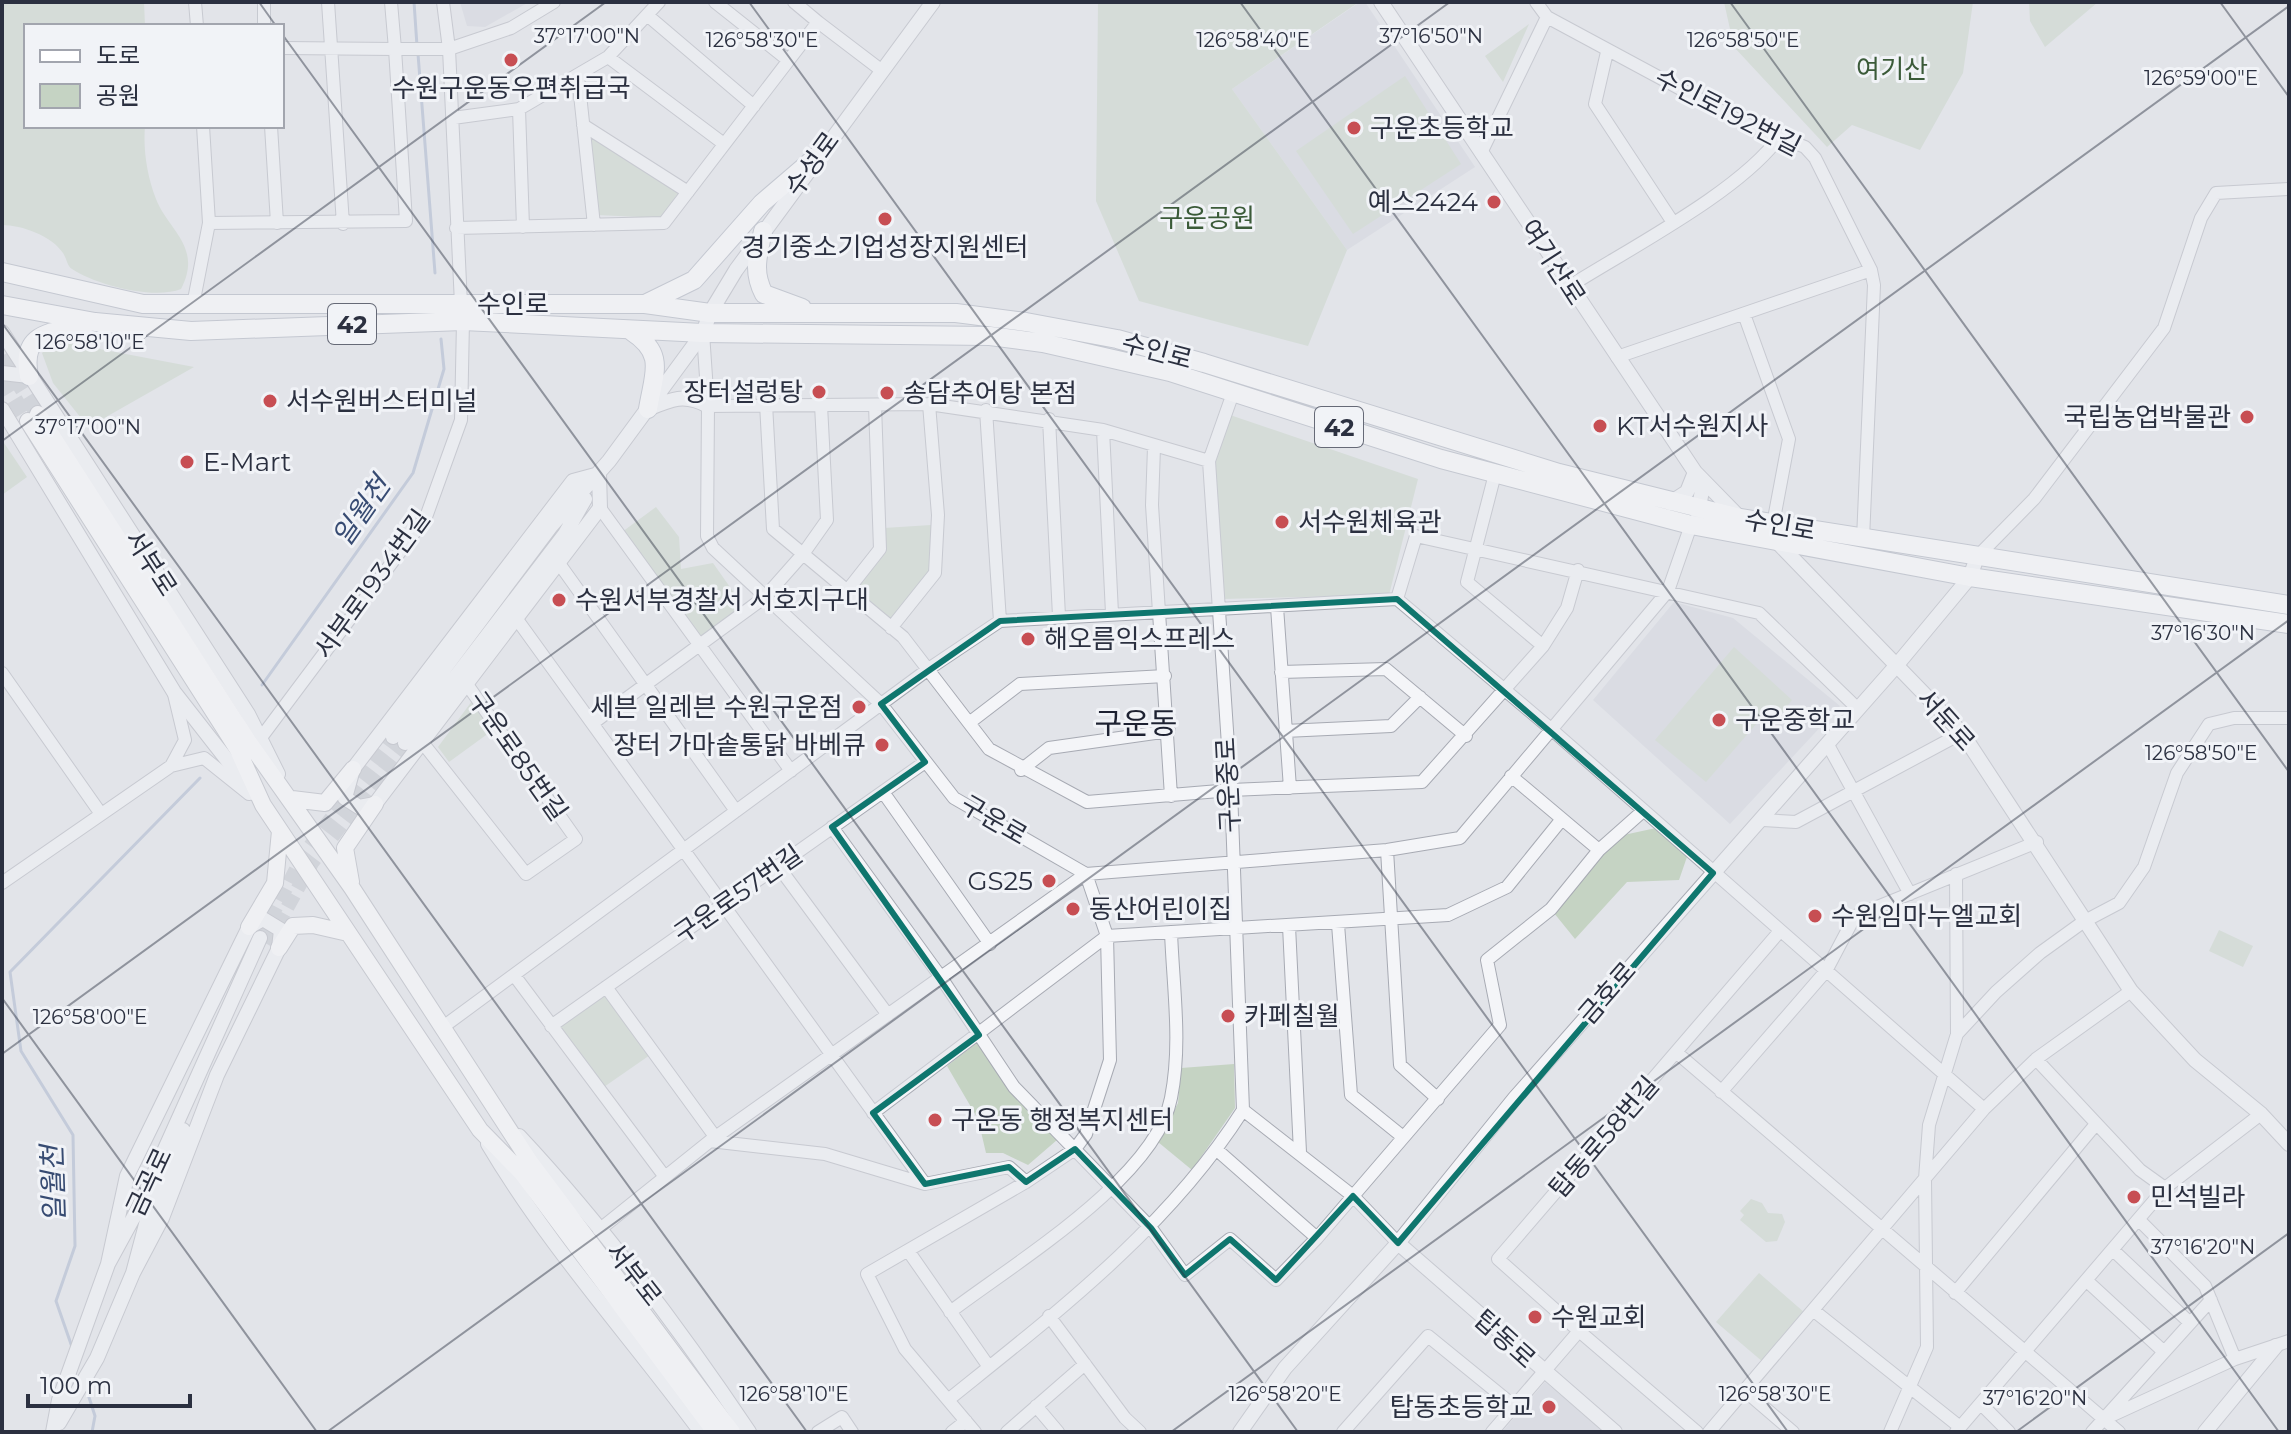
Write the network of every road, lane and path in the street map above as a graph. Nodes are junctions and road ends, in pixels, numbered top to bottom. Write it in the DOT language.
graph roads {
  1 [pos="195,2"];
  2 [pos="264,2"];
  3 [pos="328,2"];
  4 [pos="391,2"];
  5 [pos="443,2"];
  6 [pos="554,2"];
  7 [pos="659,2"];
  8 [pos="715,2"];
  9 [pos="794,2"];
  10 [pos="933,2"];
  11 [pos="1381,2"];
  12 [pos="1536,2"];
  13 [pos="647,15"];
  14 [pos="1547,17"];
  15 [pos="818,22"];
  16 [pos="197,24"];
  17 [pos="264,24"];
  18 [pos="284,48"];
  19 [pos="331,48"];
  20 [pos="395,49"];
  21 [pos="449,49"];
  22 [pos="1607,52"];
  23 [pos="608,57"];
  24 [pos="788,60"];
  25 [pos="881,70"];
  26 [pos="578,76"];
  27 [pos="754,106"];
  28 [pos="519,109"];
  29 [pos="453,118"];
  30 [pos="583,125"];
  31 [pos="203,128"];
  32 [pos="271,128"];
  33 [pos="1780,136"];
  34 [pos="724,144"];
  35 [pos="1481,153"];
  36 [pos="818,155"];
  37 [pos="2289,189"];
  38 [pos="688,192"];
  39 [pos="1672,221"];
  40 [pos="209,223"];
  41 [pos="277,223"];
  42 [pos="343,224"];
  43 [pos="594,225"];
  44 [pos="523,227"];
  45 [pos="456,228"];
  46 [pos="763,231"];
  47 [pos="1871,270"];
  48 [pos="2,272"];
  49 [pos="1570,286"];
  50 [pos="645,304"];
  51 [pos="2,305"];
  52 [pos="193,305"];
  53 [pos="462,312"];
  54 [pos="710,313"];
  55 [pos="820,313"];
  56 [pos="1744,314"];
  57 [pos="95,322"];
  58 [pos="629,330"];
  59 [pos="2,332"];
  60 [pos="703,333"];
  61 [pos="1617,357"];
  62 [pos="2,373"];
  63 [pos="29,376"];
  64 [pos="1233,393"];
  65 [pos="766,404"];
  66 [pos="929,404"];
  67 [pos="821,405"];
  68 [pos="875,405"];
  69 [pos="708,406"];
  70 [pos="2,409"];
  71 [pos="648,409"];
  72 [pos="986,410"];
  73 [pos="1049,419"];
  74 [pos="1103,430"];
  75 [pos="1154,447"];
  76 [pos="1209,461"];
  77 [pos="1695,472"];
  78 [pos="599,474"];
  79 [pos="1495,474"];
  80 [pos="1670,503"];
  81 [pos="600,508"];
  82 [pos="1696,517"];
  83 [pos="1740,518"];
  84 [pos="1773,524"];
  85 [pos="1863,539"];
  86 [pos="1778,543"];
  87 [pos="1476,548"];
  88 [pos="803,554"];
  89 [pos="1977,557"];
  90 [pos="558,562"];
  91 [pos="1578,570"];
  92 [pos="1970,577"];
  93 [pos="847,591"];
  94 [pos="1668,591"];
  95 [pos="765,597"];
  96 [pos="1397,599"];
  97 [pos="2289,605"];
  98 [pos="1277,607"];
  99 [pos="1216,608"];
  100 [pos="1160,611"];
  101 [pos="1112,613"];
  102 [pos="1059,616"];
  103 [pos="516,618"];
  104 [pos="1000,621"];
  105 [pos="2289,624"];
  106 [pos="891,628"];
  107 [pos="700,645"];
  108 [pos="1543,646"];
  109 [pos="1896,666"];
  110 [pos="930,668"];
  111 [pos="1281,672"];
  112 [pos="2,673"];
  113 [pos="1165,676"];
  114 [pos="466,683"];
  115 [pos="646,686"];
  116 [pos="1504,691"];
  117 [pos="174,692"];
  118 [pos="1420,697"];
  119 [pos="881,704"];
  120 [pos="1857,708"];
  121 [pos="2289,718"];
  122 [pos="593,723"];
  123 [pos="969,723"];
  124 [pos="1551,729"];
  125 [pos="1169,731"];
  126 [pos="1285,731"];
  127 [pos="1962,733"];
  128 [pos="1466,736"];
  129 [pos="260,739"];
  130 [pos="399,740"];
  131 [pos="422,742"];
  132 [pos="1828,745"];
  133 [pos="925,762"];
  134 [pos="171,766"];
  135 [pos="353,769"];
  136 [pos="1021,770"];
  137 [pos="791,771"];
  138 [pos="1511,776"];
  139 [pos="1290,788"];
  140 [pos="1231,790"];
  141 [pos="1854,791"];
  142 [pos="883,792"];
  143 [pos="1171,796"];
  144 [pos="292,799"];
  145 [pos="375,804"];
  146 [pos="263,805"];
  147 [pos="736,811"];
  148 [pos="1643,811"];
  149 [pos="101,814"];
  150 [pos="1562,819"];
  151 [pos="1763,820"];
  152 [pos="832,827"];
  153 [pos="280,831"];
  154 [pos="2037,842"];
  155 [pos="683,850"];
  156 [pos="1387,850"];
  157 [pos="1599,850"];
  158 [pos="1231,861"];
  159 [pos="778,866"];
  160 [pos="1713,873"];
  161 [pos="1086,874"];
  162 [pos="1956,874"];
  163 [pos="2,883"];
  164 [pos="352,888"];
  165 [pos="1910,894"];
  166 [pos="722,905"];
  167 [pos="1393,921"];
  168 [pos="2083,922"];
  169 [pos="1338,924"];
  170 [pos="1289,926"];
  171 [pos="1233,929"];
  172 [pos="1780,931"];
  173 [pos="1171,932"];
  174 [pos="348,933"];
  175 [pos="1107,936"];
  176 [pos="264,939"];
  177 [pos="990,944"];
  178 [pos="1826,971"];
  179 [pos="514,975"];
  180 [pos="940,976"];
  181 [pos="606,987"];
  182 [pos="2131,991"];
  183 [pos="888,1015"];
  184 [pos="551,1026"];
  185 [pos="443,1027"];
  186 [pos="1957,1034"];
  187 [pos="979,1035"];
  188 [pos="1677,1053"];
  189 [pos="831,1054"];
  190 [pos="2036,1059"];
  191 [pos="1945,1074"];
  192 [pos="1721,1092"];
  193 [pos="1438,1099"];
  194 [pos="1984,1109"];
  195 [pos="1243,1110"];
  196 [pos="873,1113"];
  197 [pos="2261,1114"];
  198 [pos="508,1124"];
  199 [pos="2096,1124"];
  200 [pos="480,1130"];
  201 [pos="1403,1137"];
  202 [pos="713,1139"];
  203 [pos="2289,1144"];
  204 [pos="1075,1149"];
  205 [pos="1217,1150"];
  206 [pos="1300,1152"];
  207 [pos="665,1177"];
  208 [pos="1925,1179"];
  209 [pos="1026,1182"];
  210 [pos="925,1184"];
  211 [pos="2165,1188"];
  212 [pos="1113,1189"];
  213 [pos="1353,1196"];
  214 [pos="2139,1220"];
  215 [pos="1151,1228"];
  216 [pos="599,1230"];
  217 [pos="1880,1231"];
  218 [pos="1317,1238"];
  219 [pos="1398,1243"];
  220 [pos="2113,1250"];
  221 [pos="909,1252"];
  222 [pos="108,1264"];
  223 [pos="1924,1267"];
  224 [pos="2087,1281"];
  225 [pos="1955,1293"];
  226 [pos="2211,1300"];
  227 [pos="1813,1310"];
  228 [pos="950,1312"];
  229 [pos="1049,1316"];
  230 [pos="2188,1321"];
  231 [pos="1579,1331"];
  232 [pos="2282,1343"];
  233 [pos="2163,1351"];
  234 [pos="2024,1352"];
  235 [pos="2235,1359"];
  236 [pos="1085,1364"];
  237 [pos="989,1367"];
  238 [pos="1543,1373"];
  239 [pos="1908,1384"];
  240 [pos="1744,1390"];
  241 [pos="948,1400"];
  242 [pos="1981,1404"];
  243 [pos="1036,1406"];
  244 [pos="1514,1406"];
  245 [pos="2104,1419"];
  246 [pos="966,1421"];
  247 [pos="1246,1430"];
  248 [pos="1958,1430"];
  249 [pos="54,1432"];
  250 [pos="701,1432"];
  251 [pos="715,1432"];
  252 [pos="732,1432"];
  253 [pos="749,1432"];
  254 [pos="818,1432"];
  255 [pos="852,1432"];
  256 [pos="952,1432"];
  257 [pos="975,1432"];
  258 [pos="1007,1432"];
  259 [pos="1058,1432"];
  260 [pos="1140,1432"];
  261 [pos="1343,1432"];
  262 [pos="1492,1432"];
  263 [pos="1615,1432"];
  264 [pos="1697,1432"];
  265 [pos="1709,1432"];
  266 [pos="1793,1432"];
  267 [pos="1890,1432"];
  268 [pos="2009,1432"];
  269 [pos="2092,1432"];
  270 [pos="2119,1432"];
  271 [pos="2205,1432"];
  1 -- 16 [label="street"];
  2 -- 17 [label="street"];
  3 -- 19 [label="street"];
  4 -- 20 [label="street"];
  5 -- 21 [label="street, 서부로1934번길"];
  6 -- 21 [label="street"];
  7 -- 13 [label="street"];
  8 -- 24 [label="street"];
  9 -- 15 [label="street"];
  10 -- 25 [label="street, 수성로"];
  11 -- 35 [label="street, 여기산로"];
  12 -- 14 [label="street"];
  13 -- 23 [label="street"];
  13 -- 27 [label="street"];
  14 -- 22 [label="street, 수인로192번길"];
  14 -- 35 [label="street"];
  15 -- 24 [label="street"];
  15 -- 25 [label="street"];
  18 -- 19 [label="street"];
  19 -- 20 [label="street"];
  19 -- 42 [label="street"];
  20 -- 21 [label="street"];
  20 -- 42 [label="street"];
  21 -- 29 [label="street, 서부로1934번길"];
  22 -- 33 [label="street, 수인로192번길"];
  22 -- 39 [label="street"];
  23 -- 26 [label="street"];
  23 -- 34 [label="street"];
  24 -- 27 [label="street"];
  25 -- 36 [label="street, 수성로"];
  26 -- 28 [label="street"];
  26 -- 30 [label="street"];
  27 -- 34 [label="street"];
  28 -- 29 [label="street"];
  28 -- 44 [label="street"];
  29 -- 45 [label="street, 서부로1934번길"];
  30 -- 38 [label="street"];
  30 -- 43 [label="street"];
  31 -- 40 [label="street"];
  32 -- 41 [label="street"];
  33 -- 39 [label="street"];
  33 -- 47 [label="street, 수인로192번길"];
  34 -- 38 [label="street"];
  35 -- 49 [label="street, 여기산로"];
  36 -- 46 [label="street, 수성로"];
  36 -- 50 [label="main road"];
  37 -- 89 [label="street"];
  38 -- 43 [label="street"];
  39 -- 49 [label="street"];
  40 -- 41 [label="street"];
  40 -- 52 [label="street"];
  41 -- 42 [label="street"];
  43 -- 44 [label="street"];
  44 -- 45 [label="street"];
  45 -- 53 [label="street, 서부로1934번길"];
  46 -- 54 [label="street, 수성로"];
  46 -- 55 [label="main road"];
  47 -- 56 [label="street"];
  47 -- 85 [label="street, 수인로192번길"];
  48 -- 52 [label="main road, 수인로"];
  49 -- 61 [label="street, 여기산로"];
  50 -- 53 [label="main road, 수인로"];
  50 -- 54 [label="main road, 수인로"];
  51 -- 57 [label="main road, 수인로 / 42"];
  52 -- 53 [label="main road, 수인로"];
  53 -- 57 [label="main road, 수인로 / 42"];
  53 -- 58 [label="main road, 수인로 / 42"];
  53 -- 129 [label="street, 서부로1934번길"];
  54 -- 55 [label="main road, 수인로"];
  54 -- 60 [label="street, 수성로"];
  55 -- 80 [label="main road, 수인로"];
  56 -- 61 [label="street"];
  56 -- 84 [label="street"];
  57 -- 63 [label="main road"];
  58 -- 60 [label="main road, 수인로 / 42"];
  58 -- 71 [label="main road"];
  59 -- 63 [label="street, 서부로"];
  60 -- 64 [label="main road, 수인로 / 42"];
  60 -- 69 [label="street, 구운로"];
  60 -- 71 [label="street, 구운로85번길"];
  61 -- 77 [label="street, 여기산로"];
  62 -- 63 [label="street"];
  63 -- 129 [label="street, 서부로"];
  64 -- 76 [label="street, 구운중로"];
  64 -- 79 [label="main road, 수인로 / 42"];
  65 -- 67 [label="street"];
  65 -- 69 [label="street"];
  65 -- 88 [label="street"];
  66 -- 68 [label="street"];
  66 -- 72 [label="street"];
  66 -- 106 [label="street"];
  67 -- 68 [label="street"];
  67 -- 88 [label="street"];
  68 -- 93 [label="street"];
  69 -- 71 [label="street"];
  69 -- 95 [label="street, 구운로"];
  70 -- 117 [label="street, 서부로"];
  71 -- 78 [label="street, 구운로85번길"];
  72 -- 73 [label="street"];
  72 -- 104 [label="street"];
  73 -- 74 [label="street"];
  73 -- 102 [label="street"];
  74 -- 75 [label="street"];
  74 -- 101 [label="street"];
  75 -- 76 [label="street"];
  75 -- 100 [label="street"];
  76 -- 99 [label="street, 구운중로"];
  77 -- 80 [label="street"];
  77 -- 82 [label="street, 여기산로"];
  77 -- 83 [label="street"];
  78 -- 81 [label="street"];
  78 -- 130 [label="street, 구운로85번길"];
  78 -- 135 [label="street"];
  79 -- 82 [label="main road, 수인로 / 42"];
  79 -- 87 [label="street"];
  80 -- 82 [label="main road, 수인로"];
  81 -- 90 [label="street"];
  81 -- 107 [label="street"];
  82 -- 83 [label="main road, 수인로"];
  82 -- 86 [label="main road, 수인로 / 42"];
  82 -- 94 [label="street"];
  83 -- 84 [label="main road, 수인로"];
  84 -- 85 [label="main road, 수인로"];
  85 -- 89 [label="main road, 수인로"];
  86 -- 92 [label="main road, 수인로 / 42"];
  86 -- 109 [label="street, 서둔로"];
  87 -- 91 [label="street"];
  87 -- 96 [label="street"];
  87 -- 108 [label="street"];
  88 -- 93 [label="street"];
  88 -- 95 [label="street"];
  89 -- 92 [label="street, 금호로"];
  89 -- 97 [label="main road, 수인로"];
  90 -- 103 [label="street"];
  90 -- 115 [label="street"];
  91 -- 94 [label="street"];
  91 -- 108 [label="street"];
  92 -- 105 [label="main road, 수인로 / 42"];
  92 -- 109 [label="street, 금호로"];
  93 -- 106 [label="street"];
  94 -- 120 [label="street"];
  94 -- 124 [label="street"];
  95 -- 107 [label="street"];
  95 -- 119 [label="street, 구운로"];
  96 -- 98 [label="street"];
  96 -- 116 [label="street"];
  98 -- 99 [label="street"];
  98 -- 111 [label="street"];
  99 -- 100 [label="street"];
  99 -- 140 [label="street, 구운중로"];
  100 -- 101 [label="street"];
  100 -- 113 [label="street"];
  101 -- 102 [label="street"];
  102 -- 104 [label="street"];
  103 -- 114 [label="street"];
  103 -- 122 [label="street"];
  104 -- 110 [label="street"];
  106 -- 110 [label="street"];
  107 -- 115 [label="street"];
  107 -- 137 [label="street"];
  108 -- 116 [label="street"];
  109 -- 120 [label="street, 금호로"];
  109 -- 127 [label="street, 서둔로"];
  110 -- 119 [label="street"];
  110 -- 123 [label="street"];
  111 -- 118 [label="street"];
  111 -- 126 [label="street"];
  112 -- 149 [label="street"];
  113 -- 123 [label="street"];
  113 -- 125 [label="street"];
  114 -- 131 [label="street"];
  114 -- 131 [label="street, 구운로85번길"];
  115 -- 122 [label="street"];
  115 -- 147 [label="street"];
  116 -- 124 [label="street"];
  116 -- 128 [label="street"];
  117 -- 134 [label="street"];
  117 -- 146 [label="street, 서부로"];
  118 -- 126 [label="street"];
  118 -- 128 [label="street"];
  119 -- 133 [label="street, 구운로"];
  119 -- 137 [label="street"];
  120 -- 132 [label="street, 금호로"];
  121 -- 168 [label="street"];
  122 -- 155 [label="street"];
  123 -- 136 [label="street"];
  124 -- 138 [label="street"];
  124 -- 148 [label="street"];
  125 -- 136 [label="street"];
  125 -- 143 [label="street"];
  126 -- 139 [label="street"];
  127 -- 141 [label="street"];
  127 -- 154 [label="street, 서둔로"];
  128 -- 139 [label="street"];
  129 -- 144 [label="street, 서부로"];
  131 -- 145 [label="street"];
  132 -- 141 [label="street"];
  132 -- 151 [label="street, 금호로"];
  133 -- 142 [label="street, 구운로57번길"];
  133 -- 161 [label="street, 구운로"];
  134 -- 146 [label="street"];
  134 -- 149 [label="street"];
  135 -- 144 [label="main road"];
  135 -- 145 [label="street"];
  136 -- 143 [label="street"];
  137 -- 147 [label="street"];
  138 -- 150 [label="street"];
  138 -- 156 [label="street"];
  139 -- 140 [label="street"];
  140 -- 143 [label="street"];
  140 -- 158 [label="street, 구운중로"];
  141 -- 151 [label="street"];
  141 -- 165 [label="street"];
  142 -- 152 [label="street, 구운로57번길"];
  142 -- 177 [label="street"];
  144 -- 146 [label="main road, 서부로"];
  144 -- 164 [label="main road, 서부로"];
  145 -- 164 [label="main road"];
  146 -- 153 [label="main road, 서부로"];
  147 -- 155 [label="street"];
  148 -- 157 [label="street"];
  148 -- 160 [label="street"];
  149 -- 163 [label="street"];
  150 -- 157 [label="street"];
  150 -- 167 [label="street"];
  151 -- 160 [label="street, 금호로"];
  152 -- 159 [label="street, 구운로57번길"];
  152 -- 180 [label="street"];
  153 -- 174 [label="main road, 서부로"];
  153 -- 176 [label="main road"];
  154 -- 162 [label="street"];
  154 -- 168 [label="street, 서둔로"];
  155 -- 166 [label="street"];
  155 -- 179 [label="street"];
  156 -- 158 [label="street"];
  156 -- 167 [label="street"];
  157 -- 193 [label="street"];
  158 -- 161 [label="street"];
  158 -- 171 [label="street, 구운중로"];
  159 -- 166 [label="street, 구운로57번길"];
  159 -- 183 [label="street"];
  160 -- 172 [label="street"];
  160 -- 219 [label="street, 금호로"];
  161 -- 175 [label="street"];
  161 -- 177 [label="street"];
  162 -- 165 [label="street"];
  162 -- 186 [label="street"];
  164 -- 185 [label="main road, 서부로"];
  165 -- 178 [label="street"];
  166 -- 181 [label="street, 구운로57번길"];
  166 -- 189 [label="street"];
  167 -- 169 [label="street"];
  167 -- 193 [label="street"];
  168 -- 182 [label="street, 서둔로"];
  168 -- 186 [label="street"];
  169 -- 170 [label="street"];
  169 -- 201 [label="street"];
  170 -- 171 [label="street"];
  170 -- 206 [label="street"];
  171 -- 173 [label="street"];
  171 -- 195 [label="street, 구운중로"];
  172 -- 178 [label="street"];
  172 -- 188 [label="street, 탑동로58번길"];
  173 -- 175 [label="street"];
  173 -- 212 [label="street"];
  174 -- 176 [label="main road"];
  174 -- 200 [label="main road, 서부로"];
  175 -- 187 [label="street"];
  175 -- 204 [label="street"];
  176 -- 222 [label="street, 금곡로"];
  176 -- 222 [label="street"];
  176 -- 249 [label="street, 금곡로"];
  177 -- 180 [label="street"];
  178 -- 191 [label="street"];
  178 -- 192 [label="street"];
  179 -- 184 [label="street"];
  179 -- 185 [label="street"];
  180 -- 183 [label="street"];
  180 -- 187 [label="street"];
  181 -- 184 [label="street, 구운로57번길"];
  181 -- 202 [label="street"];
  182 -- 190 [label="street"];
  182 -- 197 [label="street, 서둔로"];
  183 -- 189 [label="street"];
  184 -- 207 [label="street"];
  185 -- 198 [label="main road, 서부로"];
  186 -- 191 [label="street"];
  187 -- 196 [label="street"];
  187 -- 204 [label="street"];
  188 -- 192 [label="street"];
  188 -- 231 [label="street, 탑동로58번길"];
  189 -- 196 [label="street"];
  189 -- 202 [label="street"];
  190 -- 194 [label="street"];
  190 -- 199 [label="street"];
  191 -- 194 [label="street"];
  191 -- 208 [label="street"];
  192 -- 217 [label="street"];
  193 -- 201 [label="street"];
  194 -- 208 [label="street"];
  195 -- 205 [label="street"];
  195 -- 206 [label="street"];
  196 -- 210 [label="street"];
  197 -- 203 [label="street, 서둔로"];
  197 -- 211 [label="street"];
  198 -- 216 [label="street, 서부로"];
  198 -- 252 [label="main road, 서부로"];
  199 -- 211 [label="street"];
  199 -- 225 [label="street"];
  200 -- 250 [label="street, 서부로"];
  200 -- 251 [label="main road, 서부로"];
  201 -- 213 [label="street"];
  202 -- 207 [label="street"];
  202 -- 210 [label="street"];
  204 -- 209 [label="street"];
  204 -- 212 [label="street"];
  205 -- 215 [label="street"];
  205 -- 218 [label="street"];
  206 -- 213 [label="street"];
  207 -- 216 [label="street"];
  208 -- 217 [label="street"];
  208 -- 223 [label="street"];
  209 -- 210 [label="street"];
  209 -- 221 [label="street"];
  211 -- 214 [label="street"];
  212 -- 215 [label="street"];
  212 -- 228 [label="street"];
  213 -- 218 [label="street"];
  213 -- 219 [label="street"];
  214 -- 220 [label="street"];
  214 -- 226 [label="street"];
  215 -- 218 [label="street"];
  215 -- 229 [label="street"];
  216 -- 253 [label="street, 서부로"];
  217 -- 223 [label="street"];
  217 -- 227 [label="street"];
  219 -- 238 [label="street, 탑동로"];
  219 -- 247 [label="street, 금호로"];
  220 -- 224 [label="street"];
  220 -- 230 [label="street"];
  221 -- 228 [label="street"];
  221 -- 241 [label="street"];
  222 -- 249 [label="street, 금곡로"];
  223 -- 225 [label="street"];
  223 -- 239 [label="street"];
  224 -- 233 [label="street"];
  224 -- 234 [label="street"];
  225 -- 234 [label="street"];
  226 -- 230 [label="street"];
  226 -- 235 [label="street"];
  227 -- 239 [label="street"];
  227 -- 240 [label="street"];
  228 -- 237 [label="street"];
  229 -- 236 [label="street"];
  229 -- 237 [label="street"];
  230 -- 233 [label="street"];
  231 -- 238 [label="street"];
  231 -- 264 [label="street, 탑동로58번길"];
  232 -- 235 [label="street"];
  232 -- 271 [label="street"];
  233 -- 245 [label="street"];
  234 -- 242 [label="street"];
  234 -- 245 [label="street"];
  235 -- 245 [label="street"];
  236 -- 243 [label="street"];
  236 -- 260 [label="street"];
  237 -- 241 [label="street"];
  238 -- 244 [label="street"];
  238 -- 263 [label="street, 탑동로"];
  239 -- 248 [label="street"];
  239 -- 267 [label="street"];
  240 -- 265 [label="street"];
  240 -- 266 [label="street"];
  241 -- 246 [label="street"];
  242 -- 248 [label="street"];
  242 -- 268 [label="street"];
  243 -- 258 [label="street"];
  243 -- 259 [label="street"];
  244 -- 261 [label="street"];
  244 -- 262 [label="street"];
  245 -- 269 [label="street"];
  245 -- 270 [label="street"];
  246 -- 256 [label="street"];
  246 -- 257 [label="street"];
  254 -- 255 [label="street"];
}
